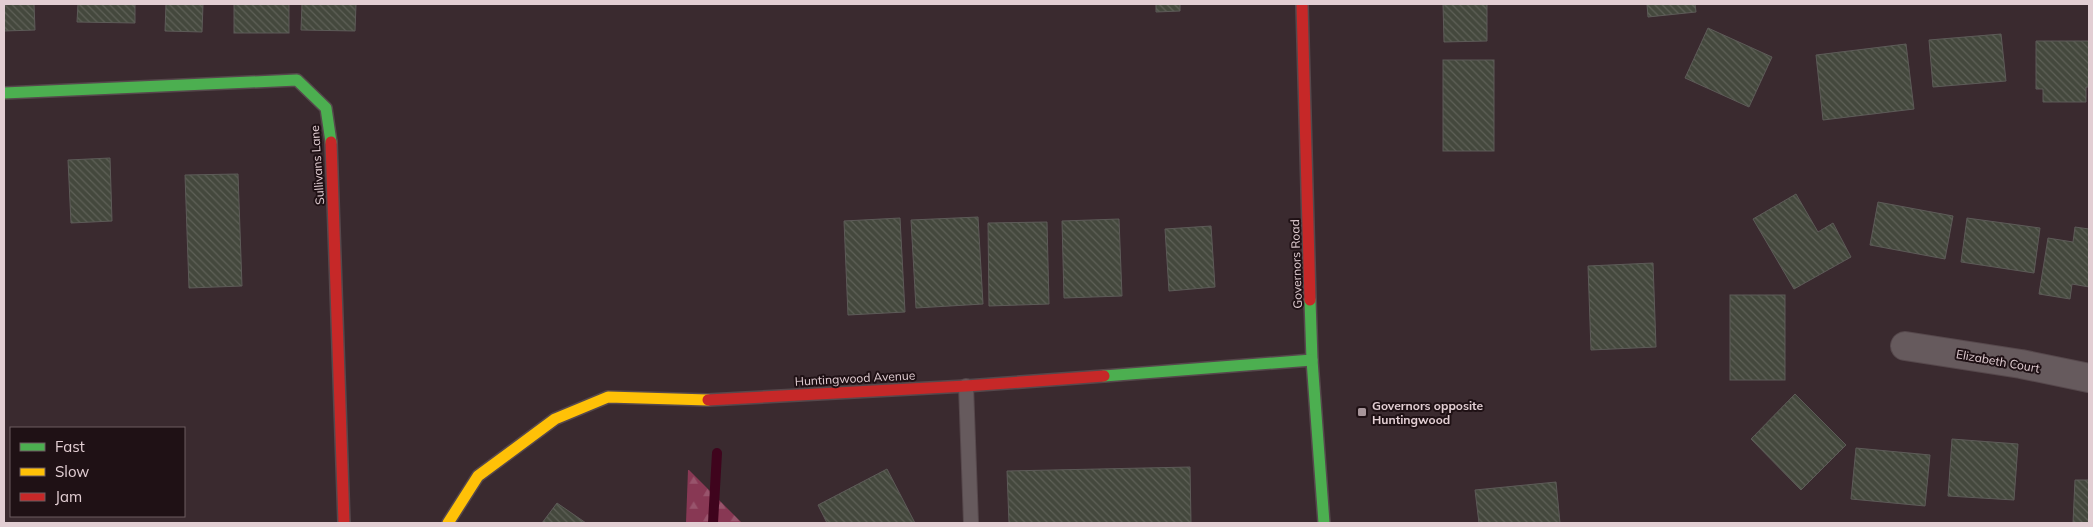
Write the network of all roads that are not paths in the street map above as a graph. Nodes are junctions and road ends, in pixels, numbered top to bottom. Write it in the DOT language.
graph roads {
  1 [pos="1302,4"];
  2 [pos="4,93"];
  3 [pos="1906,346"];
  4 [pos="1312,360"];
  5 [pos="2089,378"];
  6 [pos="966,386"];
  7 [pos="344,523"];
  8 [pos="448,523"];
  9 [pos="971,523"];
  10 [pos="1324,523"];
  1 -- 4 [label="street, Governors Road"];
  2 -- 7 [label="street, Sullivans Lane"];
  3 -- 5 [label="street, Elizabeth Court"];
  4 -- 6 [label="street, Huntingwood Avenue"];
  4 -- 10 [label="street, Governors Road"];
  6 -- 8 [label="street, Huntingwood Avenue"];
  6 -- 9 [label="lane"];
}
